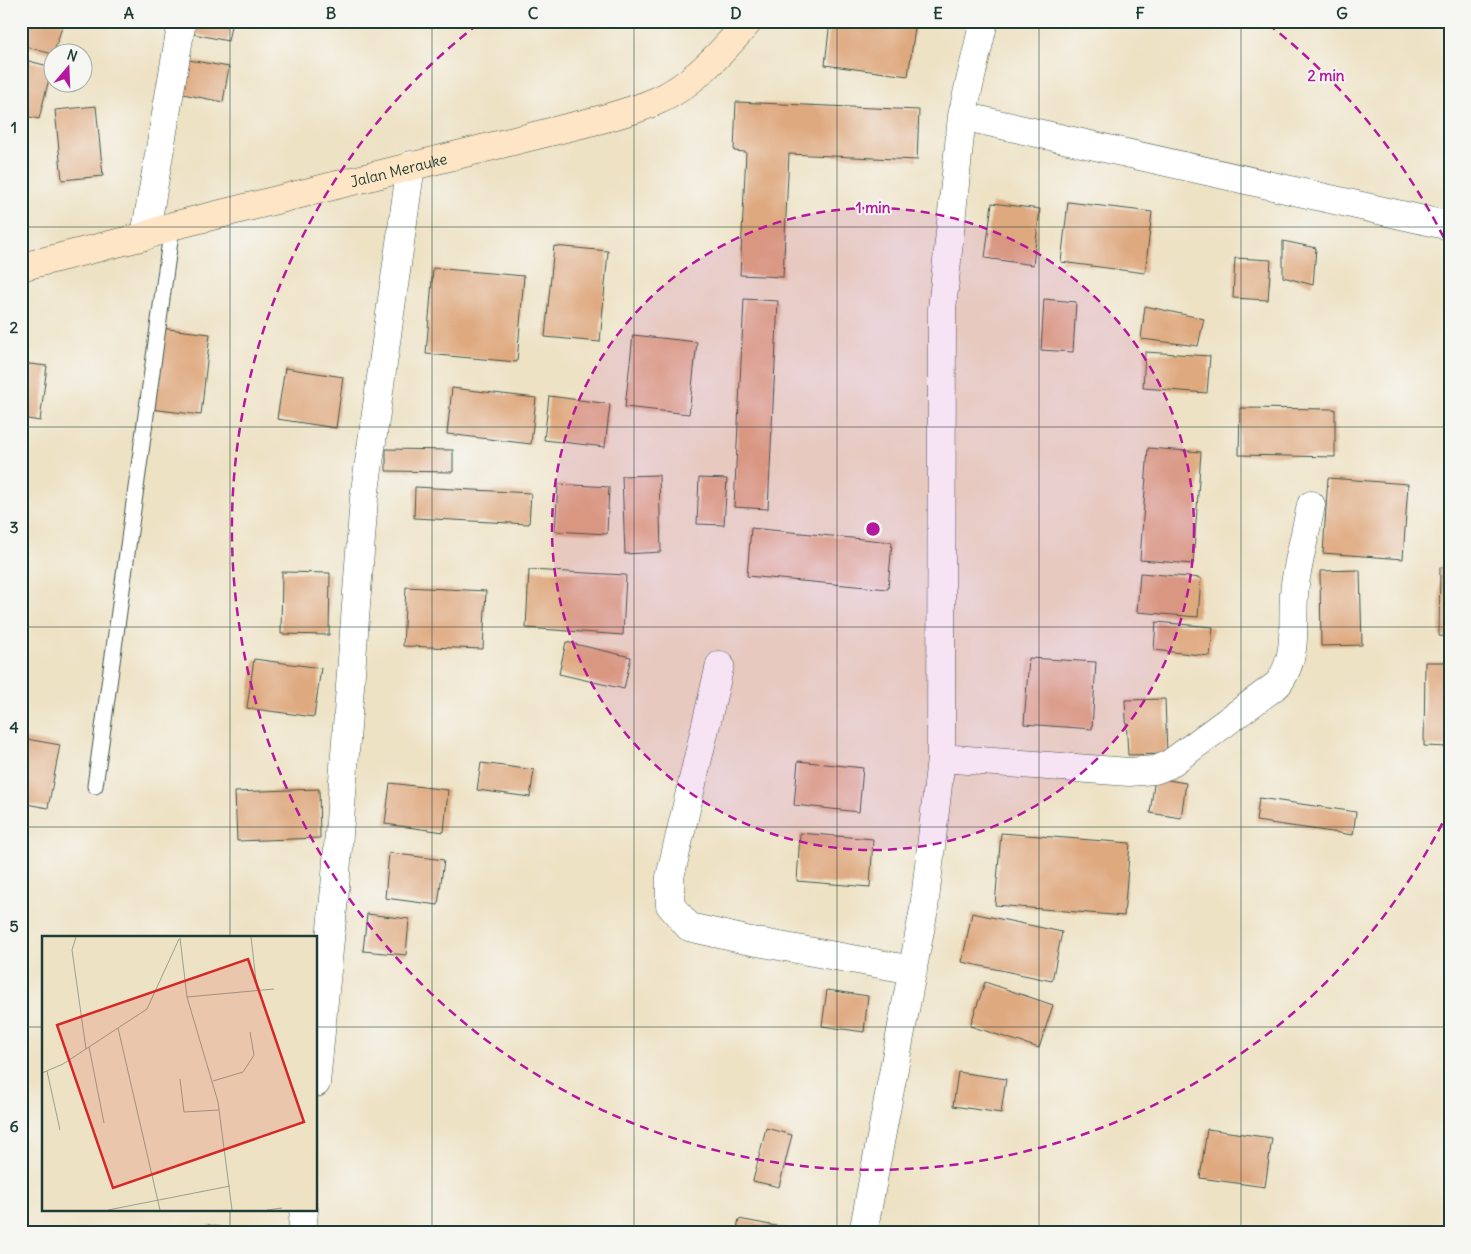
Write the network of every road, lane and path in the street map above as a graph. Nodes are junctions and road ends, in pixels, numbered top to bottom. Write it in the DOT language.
graph roads {
  1 [pos="182,21"];
  2 [pos="749,21"];
  3 [pos="984,21"];
  4 [pos="962,116"];
  5 [pos="411,165"];
  6 [pos="172,226"];
  7 [pos="1450,226"];
  8 [pos="145,236"];
  9 [pos="21,267"];
  10 [pos="1311,505"];
  11 [pos="720,665"];
  12 [pos="941,758"];
  13 [pos="95,786"];
  14 [pos="913,970"];
  15 [pos="318,1062"];
  16 [pos="304,1212"];
  17 [pos="302,1233"];
  18 [pos="863,1233"];
  1 -- 8 [label="street"];
  2 -- 5 [label="street, Jalan Merauke"];
  3 -- 4 [label="street"];
  4 -- 7 [label="street"];
  4 -- 12 [label="street"];
  5 -- 6 [label="street, Jalan Merauke"];
  5 -- 15 [label="street"];
  6 -- 8 [label="street, Jalan Merauke"];
  6 -- 13 [label="lane"];
  8 -- 9 [label="street, Jalan Merauke"];
  10 -- 12 [label="street"];
  11 -- 14 [label="street"];
  12 -- 14 [label="street"];
  14 -- 18 [label="street"];
  16 -- 17 [label="street"];
}
